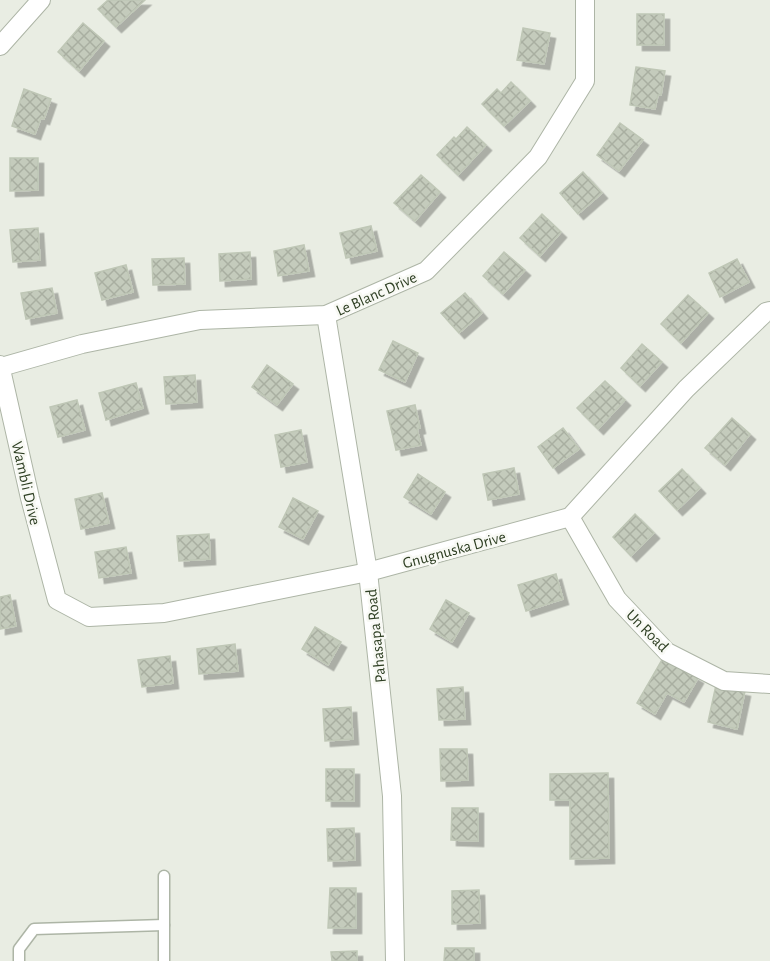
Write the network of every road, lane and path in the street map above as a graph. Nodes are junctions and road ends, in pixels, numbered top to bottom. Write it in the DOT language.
graph roads {
  1 [pos="41,0"];
  2 [pos="585,0"];
  3 [pos="0,46"];
  4 [pos="770,311"];
  5 [pos="326,315"];
  6 [pos="0,366"];
  7 [pos="570,517"];
  8 [pos="368,572"];
  9 [pos="57,600"];
  10 [pos="770,684"];
  11 [pos="164,876"];
  12 [pos="164,925"];
  13 [pos="19,961"];
  14 [pos="164,961"];
  15 [pos="395,961"];
  1 -- 3 [label="street"];
  2 -- 5 [label="street, Le Blanc Drive"];
  4 -- 7 [label="street"];
  5 -- 6 [label="street, Le Blanc Drive"];
  5 -- 8 [label="street, Pahasapa Road"];
  6 -- 9 [label="street, Wambli Drive"];
  7 -- 8 [label="street, Gnugnuska Drive"];
  7 -- 10 [label="street, Un Road"];
  8 -- 9 [label="street, Gnugnuska Drive"];
  8 -- 15 [label="street, Pahasapa Road"];
  11 -- 12 [label="lane"];
  12 -- 13 [label="lane"];
  12 -- 14 [label="lane"];
}
